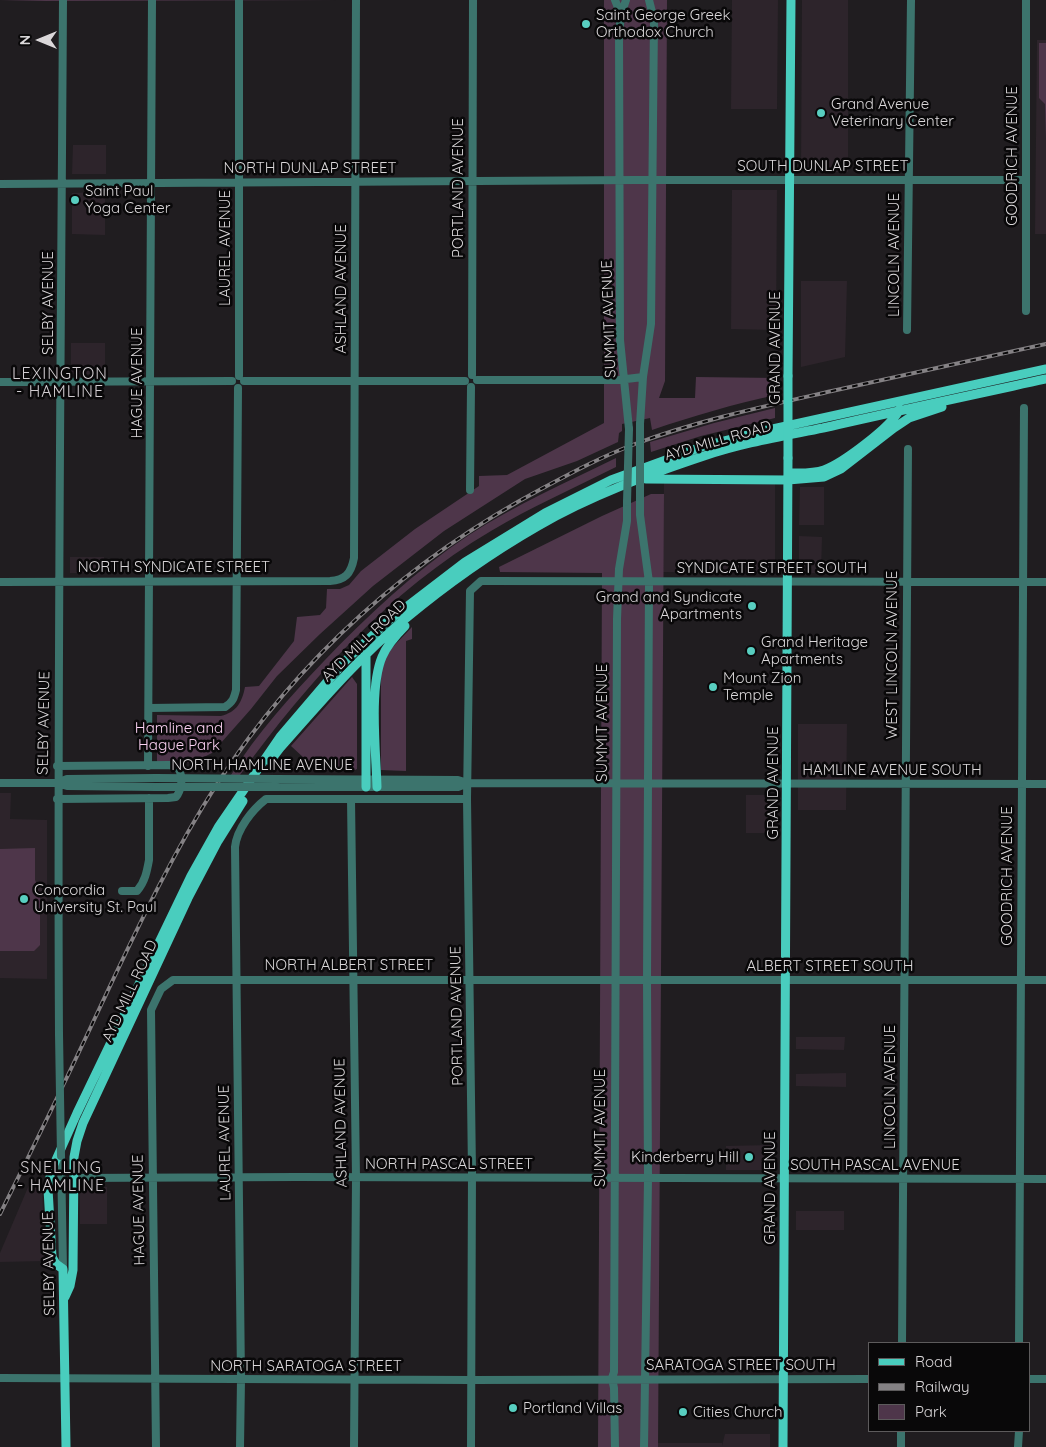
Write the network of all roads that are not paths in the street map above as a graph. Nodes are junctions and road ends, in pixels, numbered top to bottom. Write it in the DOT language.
graph roads {
  1 [pos="63,0"];
  2 [pos="152,0"];
  3 [pos="239,0"];
  4 [pos="356,0"];
  5 [pos="473,0"];
  6 [pos="616,0"];
  7 [pos="626,0"];
  8 [pos="649,0"];
  9 [pos="656,0"];
  10 [pos="790,0"];
  11 [pos="911,0"];
  12 [pos="1026,0"];
  13 [pos="621,15"];
  14 [pos="654,20"];
  15 [pos="620,180"];
  16 [pos="652,180"];
  17 [pos="790,180"];
  18 [pos="908,180"];
  19 [pos="1026,180"];
  20 [pos="472,181"];
  21 [pos="239,182"];
  22 [pos="355,182"];
  23 [pos="62,183"];
  24 [pos="151,183"];
  25 [pos="0,184"];
  26 [pos="1026,311"];
  27 [pos="907,330"];
  28 [pos="1046,369"];
  29 [pos="643,378"];
  30 [pos="1046,378"];
  31 [pos="624,380"];
  32 [pos="61,381"];
  33 [pos="471,381"];
  34 [pos="0,382"];
  35 [pos="151,382"];
  36 [pos="240,382"];
  37 [pos="354,382"];
  38 [pos="970,395"];
  39 [pos="901,406"];
  40 [pos="1024,408"];
  41 [pos="908,449"];
  42 [pos="788,476"];
  43 [pos="638,479"];
  44 [pos="470,490"];
  45 [pos="347,576"];
  46 [pos="150,580"];
  47 [pos="237,580"];
  48 [pos="59,581"];
  49 [pos="0,582"];
  50 [pos="618,582"];
  51 [pos="649,582"];
  52 [pos="788,582"];
  53 [pos="906,582"];
  54 [pos="1023,582"];
  55 [pos="1046,582"];
  56 [pos="440,591"];
  57 [pos="366,642"];
  58 [pos="368,652"];
  59 [pos="375,694"];
  60 [pos="149,708"];
  61 [pos="57,766"];
  62 [pos="148,766"];
  63 [pos="0,783"];
  64 [pos="57,783"];
  65 [pos="276,783"];
  66 [pos="366,783"];
  67 [pos="377,783"];
  68 [pos="468,783"];
  69 [pos="616,783"];
  70 [pos="648,783"];
  71 [pos="786,784"];
  72 [pos="905,784"];
  73 [pos="1022,784"];
  74 [pos="1046,784"];
  75 [pos="149,798"];
  76 [pos="351,799"];
  77 [pos="467,799"];
  78 [pos="58,800"];
  79 [pos="122,891"];
  80 [pos="237,979"];
  81 [pos="353,979"];
  82 [pos="172,980"];
  83 [pos="470,980"];
  84 [pos="614,980"];
  85 [pos="647,980"];
  86 [pos="785,980"];
  87 [pos="904,980"];
  88 [pos="1021,980"];
  89 [pos="1046,980"];
  90 [pos="74,1178"];
  91 [pos="152,1178"];
  92 [pos="239,1178"];
  93 [pos="356,1178"];
  94 [pos="472,1178"];
  95 [pos="613,1179"];
  96 [pos="648,1179"];
  97 [pos="784,1179"];
  98 [pos="903,1179"];
  99 [pos="1020,1179"];
  100 [pos="1046,1179"];
  101 [pos="63,1269"];
  102 [pos="64,1298"];
  103 [pos="902,1342"];
  104 [pos="1019,1342"];
  105 [pos="0,1378"];
  106 [pos="65,1378"];
  107 [pos="612,1378"];
  108 [pos="645,1378"];
  109 [pos="783,1378"];
  110 [pos="868,1378"];
  111 [pos="155,1379"];
  112 [pos="241,1379"];
  113 [pos="355,1379"];
  114 [pos="1031,1379"];
  115 [pos="1046,1379"];
  116 [pos="472,1380"];
  117 [pos="901,1432"];
  118 [pos="1019,1432"];
  119 [pos="66,1447"];
  120 [pos="156,1447"];
  121 [pos="240,1447"];
  122 [pos="354,1447"];
  123 [pos="471,1447"];
  124 [pos="615,1447"];
  125 [pos="644,1447"];
  126 [pos="783,1447"];
  127 [pos="901,1447"];
  128 [pos="1018,1447"];
  1 -- 23 [label="street, SELBY AVENUE"];
  2 -- 24 [label="street, HAGUE AVENUE"];
  3 -- 21 [label="street, LAUREL AVENUE"];
  4 -- 22 [label="street, ASHLAND AVENUE"];
  5 -- 20 [label="street, PORTLAND AVENUE"];
  6 -- 13 [label="street"];
  7 -- 13 [label="street, SUMMIT AVENUE"];
  8 -- 14 [label="street"];
  9 -- 14 [label="street"];
  10 -- 17 [label="main road, GRAND AVENUE"];
  11 -- 18 [label="street, LINCOLN AVENUE"];
  12 -- 19 [label="street, GOODRICH AVENUE"];
  13 -- 15 [label="street, SUMMIT AVENUE"];
  14 -- 16 [label="street"];
  15 -- 16 [label="street, SOUTH DUNLAP STREET"];
  15 -- 20 [label="street, NORTH DUNLAP STREET"];
  15 -- 31 [label="street, SUMMIT AVENUE"];
  16 -- 17 [label="street, SOUTH DUNLAP STREET"];
  16 -- 29 [label="street"];
  17 -- 18 [label="street, SOUTH DUNLAP STREET"];
  17 -- 42 [label="main road, GRAND AVENUE, bridge"];
  18 -- 19 [label="street, SOUTH DUNLAP STREET"];
  18 -- 27 [label="street, LINCOLN AVENUE"];
  19 -- 26 [label="street, GOODRICH AVENUE"];
  20 -- 22 [label="street, NORTH DUNLAP STREET"];
  20 -- 33 [label="street, PORTLAND AVENUE"];
  21 -- 22 [label="street, NORTH DUNLAP STREET"];
  21 -- 24 [label="street, NORTH DUNLAP STREET"];
  21 -- 36 [label="street, LAUREL AVENUE"];
  22 -- 37 [label="street, ASHLAND AVENUE"];
  23 -- 24 [label="street, NORTH DUNLAP STREET"];
  23 -- 25 [label="street, NORTH DUNLAP STREET"];
  23 -- 32 [label="street, SELBY AVENUE"];
  24 -- 35 [label="street, HAGUE AVENUE"];
  28 -- 39 [label="main road, AYD MILL ROAD"];
  29 -- 31 [label="street"];
  29 -- 51 [label="street, bridge"];
  30 -- 38 [label="main road, AYD MILL ROAD"];
  31 -- 33 [label="street"];
  31 -- 50 [label="street, SUMMIT AVENUE, bridge"];
  32 -- 34 [label="street"];
  32 -- 35 [label="street"];
  32 -- 48 [label="street, SELBY AVENUE"];
  33 -- 37 [label="street"];
  33 -- 44 [label="street, PORTLAND AVENUE"];
  35 -- 36 [label="street"];
  35 -- 46 [label="street, HAGUE AVENUE"];
  36 -- 37 [label="street"];
  36 -- 47 [label="street, LAUREL AVENUE"];
  37 -- 45 [label="street, ASHLAND AVENUE"];
  38 -- 39 [label="main road, AYD MILL ROAD"];
  38 -- 42 [label="main road"];
  39 -- 42 [label="main road"];
  39 -- 43 [label="main road, AYD MILL ROAD"];
  39 -- 57 [label="main road, AYD MILL ROAD"];
  40 -- 54 [label="street, GOODRICH AVENUE"];
  41 -- 53 [label="street, WEST LINCOLN AVENUE"];
  42 -- 43 [label="main road"];
  42 -- 52 [label="main road, GRAND AVENUE"];
  43 -- 56 [label="main road, AYD MILL ROAD"];
  45 -- 47 [label="street, NORTH SYNDICATE STREET"];
  46 -- 47 [label="street, NORTH SYNDICATE STREET"];
  46 -- 48 [label="street, NORTH SYNDICATE STREET"];
  46 -- 60 [label="street, HAGUE AVENUE"];
  47 -- 60 [label="street, LAUREL AVENUE"];
  48 -- 49 [label="street, NORTH SYNDICATE STREET"];
  48 -- 61 [label="street, SELBY AVENUE"];
  50 -- 51 [label="street, SYNDICATE STREET SOUTH"];
  50 -- 68 [label="street, PORTLAND AVENUE"];
  50 -- 69 [label="street, SUMMIT AVENUE"];
  51 -- 52 [label="street, SYNDICATE STREET SOUTH"];
  51 -- 70 [label="street"];
  52 -- 53 [label="street, SYNDICATE STREET SOUTH"];
  52 -- 71 [label="main road, GRAND AVENUE"];
  53 -- 54 [label="street, SYNDICATE STREET SOUTH"];
  53 -- 72 [label="street, WEST LINCOLN AVENUE"];
  54 -- 55 [label="street, SYNDICATE STREET SOUTH"];
  54 -- 73 [label="street, GOODRICH AVENUE"];
  56 -- 58 [label="main road, AYD MILL ROAD"];
  56 -- 59 [label="main road"];
  57 -- 58 [label="main road"];
  57 -- 101 [label="main road, AYD MILL ROAD"];
  58 -- 59 [label="main road"];
  58 -- 66 [label="main road"];
  58 -- 90 [label="main road, AYD MILL ROAD"];
  59 -- 67 [label="main road"];
  60 -- 62 [label="street, HAGUE AVENUE"];
  61 -- 62 [label="street"];
  61 -- 64 [label="street, SELBY AVENUE"];
  62 -- 75 [label="street"];
  63 -- 64 [label="street, NORTH HAMLINE AVENUE"];
  64 -- 65 [label="street, NORTH HAMLINE AVENUE, bridge"];
  64 -- 65 [label="street, NORTH HAMLINE AVENUE, bridge"];
  64 -- 78 [label="street, SELBY AVENUE"];
  65 -- 66 [label="street, NORTH HAMLINE AVENUE"];
  66 -- 67 [label="street, NORTH HAMLINE AVENUE"];
  67 -- 68 [label="street, NORTH HAMLINE AVENUE"];
  68 -- 69 [label="street, NORTH HAMLINE AVENUE"];
  68 -- 77 [label="street, PORTLAND AVENUE"];
  69 -- 70 [label="street, NORTH HAMLINE AVENUE"];
  69 -- 84 [label="street, SUMMIT AVENUE"];
  70 -- 71 [label="street, HAMLINE AVENUE SOUTH"];
  70 -- 85 [label="street"];
  71 -- 72 [label="street, HAMLINE AVENUE SOUTH"];
  71 -- 86 [label="main road, GRAND AVENUE"];
  72 -- 73 [label="street, HAMLINE AVENUE SOUTH"];
  72 -- 87 [label="street, WEST LINCOLN AVENUE"];
  73 -- 74 [label="street, HAMLINE AVENUE SOUTH"];
  73 -- 88 [label="street, GOODRICH AVENUE"];
  75 -- 78 [label="street"];
  75 -- 79 [label="street"];
  76 -- 77 [label="street"];
  76 -- 80 [label="street, LAUREL AVENUE"];
  76 -- 81 [label="street, ASHLAND AVENUE"];
  77 -- 83 [label="street, PORTLAND AVENUE"];
  78 -- 101 [label="street, SELBY AVENUE, bridge"];
  80 -- 81 [label="street, NORTH ALBERT STREET"];
  80 -- 82 [label="street, NORTH ALBERT STREET"];
  80 -- 92 [label="street, LAUREL AVENUE"];
  81 -- 83 [label="street, NORTH ALBERT STREET"];
  81 -- 93 [label="street, ASHLAND AVENUE"];
  82 -- 91 [label="street, HAGUE AVENUE"];
  83 -- 84 [label="street, NORTH ALBERT STREET"];
  83 -- 94 [label="street, PORTLAND AVENUE"];
  84 -- 85 [label="street, ALBERT STREET SOUTH"];
  84 -- 95 [label="street, SUMMIT AVENUE"];
  85 -- 86 [label="street, ALBERT STREET SOUTH"];
  85 -- 96 [label="street"];
  86 -- 87 [label="street, ALBERT STREET SOUTH"];
  86 -- 97 [label="main road, GRAND AVENUE"];
  87 -- 88 [label="street, ALBERT STREET SOUTH"];
  87 -- 98 [label="street, LINCOLN AVENUE"];
  88 -- 89 [label="street, ALBERT STREET SOUTH"];
  88 -- 99 [label="street, GOODRICH AVENUE"];
  90 -- 91 [label="street, NORTH PASCAL STREET"];
  90 -- 102 [label="main road, AYD MILL ROAD"];
  91 -- 92 [label="street, NORTH PASCAL STREET"];
  91 -- 111 [label="street, HAGUE AVENUE"];
  92 -- 93 [label="street, NORTH PASCAL STREET"];
  92 -- 112 [label="street, LAUREL AVENUE"];
  93 -- 94 [label="street, NORTH PASCAL STREET"];
  93 -- 113 [label="street, ASHLAND AVENUE"];
  94 -- 95 [label="street, NORTH PASCAL STREET"];
  94 -- 116 [label="street, PORTLAND AVENUE"];
  95 -- 96 [label="street, SOUTH PASCAL AVENUE"];
  95 -- 107 [label="street, SUMMIT AVENUE"];
  96 -- 97 [label="street, SOUTH PASCAL AVENUE"];
  96 -- 108 [label="street"];
  97 -- 98 [label="street, SOUTH PASCAL AVENUE"];
  97 -- 109 [label="main road, GRAND AVENUE"];
  98 -- 99 [label="street, SOUTH PASCAL AVENUE"];
  98 -- 103 [label="street, LINCOLN AVENUE"];
  99 -- 100 [label="street, SOUTH PASCAL AVENUE"];
  99 -- 104 [label="street, GOODRICH AVENUE"];
  101 -- 102 [label="main road, SELBY AVENUE"];
  102 -- 106 [label="main road, SELBY AVENUE"];
  105 -- 106 [label="street, NORTH SARATOGA STREET"];
  106 -- 111 [label="street, NORTH SARATOGA STREET"];
  106 -- 119 [label="main road, SELBY AVENUE"];
  107 -- 108 [label="street, SARATOGA STREET SOUTH"];
  107 -- 116 [label="street, NORTH SARATOGA STREET"];
  107 -- 124 [label="street, SUMMIT AVENUE"];
  108 -- 109 [label="street, SARATOGA STREET SOUTH"];
  108 -- 125 [label="street"];
  109 -- 110 [label="street, SARATOGA STREET SOUTH"];
  109 -- 126 [label="main road, GRAND AVENUE"];
  111 -- 112 [label="street, NORTH SARATOGA STREET"];
  111 -- 120 [label="street, HAGUE AVENUE"];
  112 -- 113 [label="street, NORTH SARATOGA STREET"];
  112 -- 121 [label="street, LAUREL AVENUE"];
  113 -- 116 [label="street, NORTH SARATOGA STREET"];
  113 -- 122 [label="street, ASHLAND AVENUE"];
  114 -- 115 [label="street"];
  116 -- 123 [label="street, PORTLAND AVENUE"];
  117 -- 127 [label="street"];
  118 -- 128 [label="street"];
}
